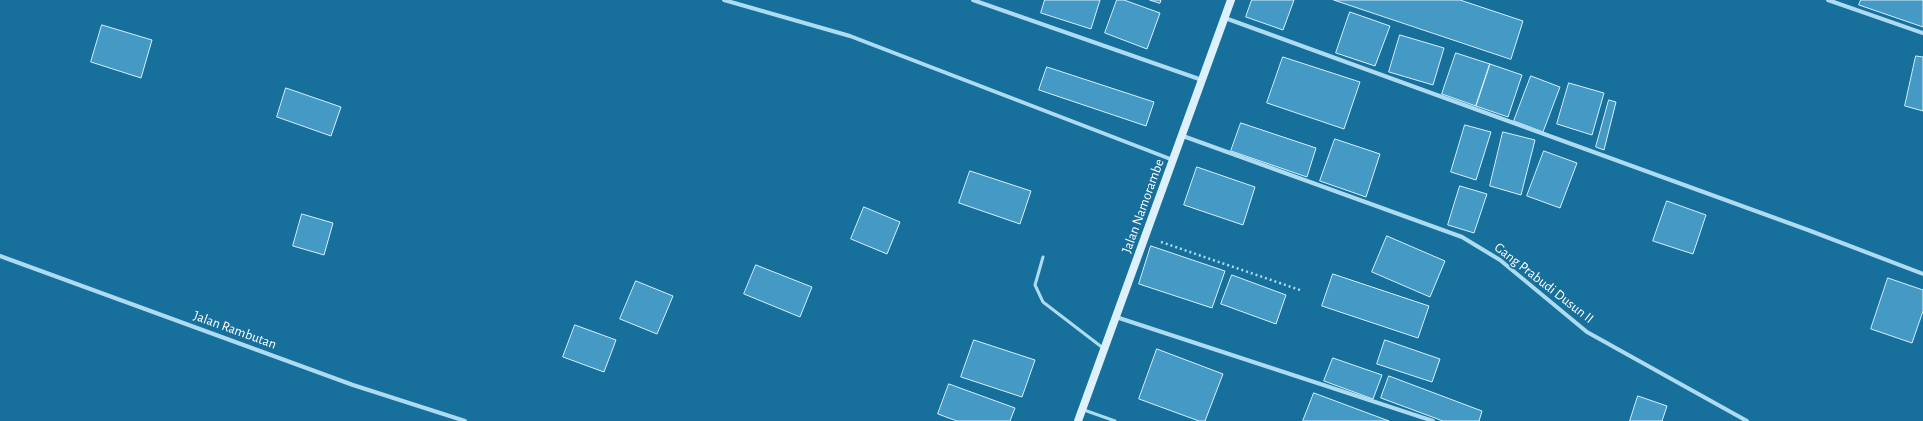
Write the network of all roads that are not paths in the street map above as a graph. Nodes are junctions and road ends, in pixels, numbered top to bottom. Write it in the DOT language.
graph roads {
  1 [pos="724,0"];
  2 [pos="973,0"];
  3 [pos="1231,0"];
  4 [pos="1828,0"];
  5 [pos="1224,18"];
  6 [pos="1923,33"];
  7 [pos="1202,80"];
  8 [pos="1182,136"];
  9 [pos="1174,160"];
  10 [pos="0,256"];
  11 [pos="1043,258"];
  12 [pos="1923,274"];
  13 [pos="1116,317"];
  14 [pos="1104,349"];
  15 [pos="1082,410"];
  16 [pos="465,421"];
  17 [pos="1078,421"];
  18 [pos="1115,421"];
  19 [pos="1432,421"];
  20 [pos="1747,421"];
  1 -- 9 [label="street"];
  2 -- 7 [label="street"];
  3 -- 5 [label="street, Jalan Namorambe"];
  4 -- 6 [label="street"];
  5 -- 7 [label="street, Jalan Namorambe"];
  5 -- 12 [label="street"];
  7 -- 8 [label="street, Jalan Namorambe"];
  8 -- 9 [label="street, Jalan Namorambe"];
  8 -- 20 [label="street, Gang Prabudi Dusun II"];
  9 -- 13 [label="street, Jalan Namorambe"];
  10 -- 16 [label="street, Jalan Rambutan"];
  11 -- 14 [label="lane"];
  13 -- 14 [label="street, Jalan Namorambe"];
  13 -- 19 [label="street"];
  14 -- 15 [label="street, Jalan Namorambe"];
  15 -- 17 [label="street, Jalan Namorambe"];
  15 -- 18 [label="lane"];
}
